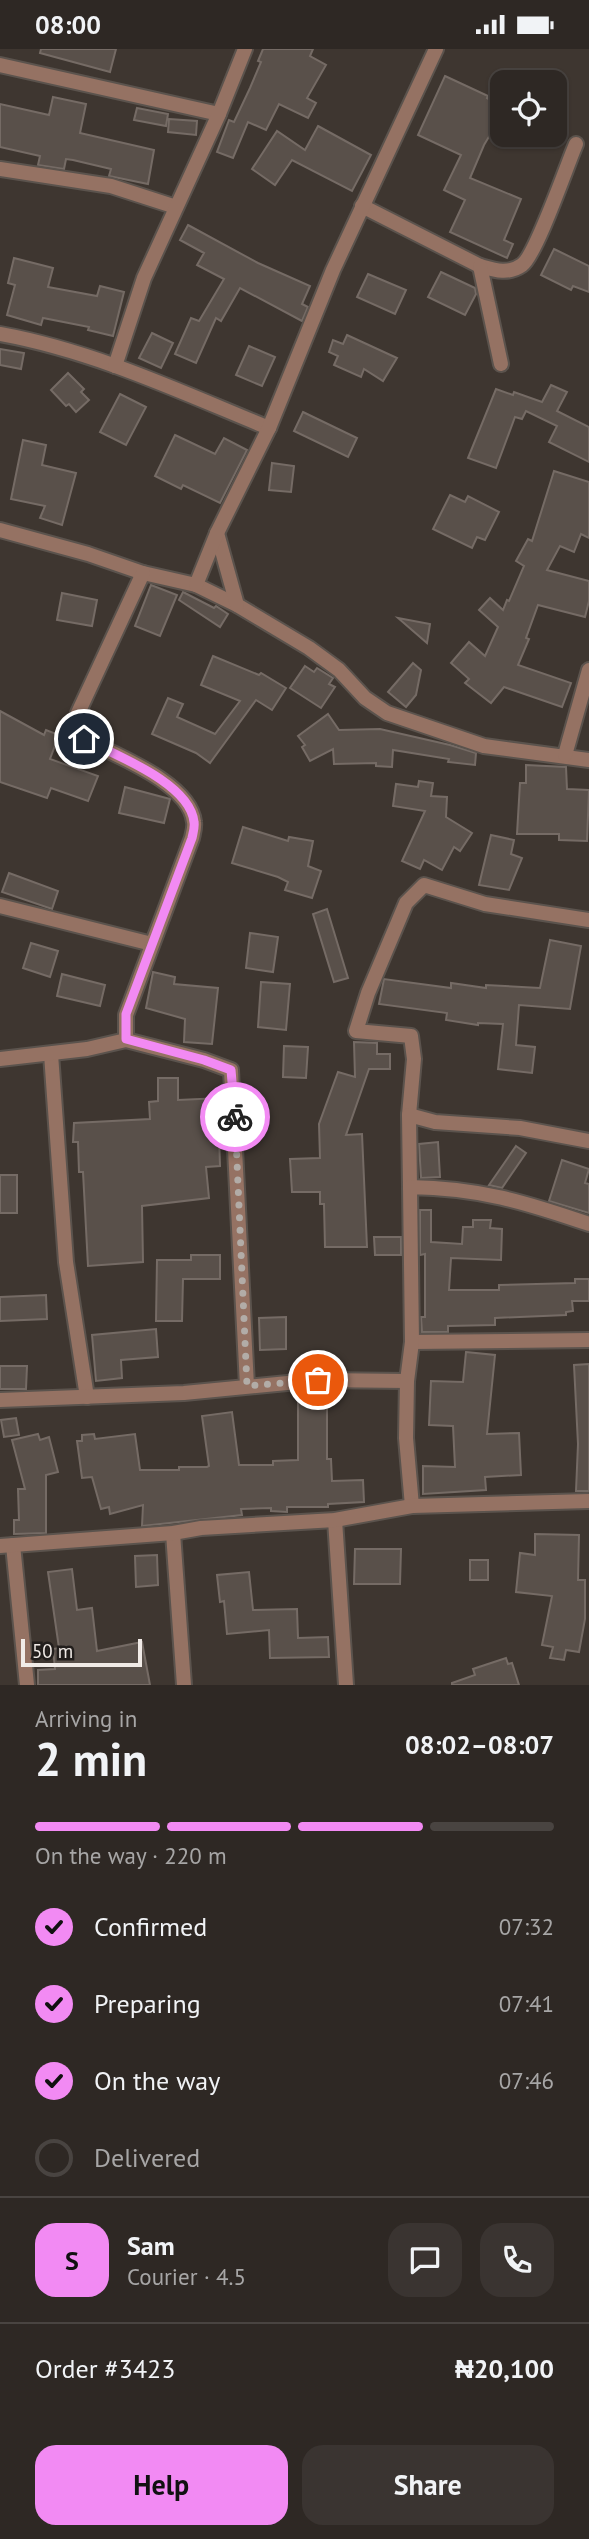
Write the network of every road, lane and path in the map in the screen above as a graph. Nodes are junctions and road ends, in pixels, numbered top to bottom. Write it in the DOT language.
graph roads {
  1 [pos="245,49"];
  2 [pos="436,49"];
  3 [pos="0,65"];
  4 [pos="219,114"];
  5 [pos="576,144"];
  6 [pos="0,169"];
  7 [pos="362,205"];
  8 [pos="176,207"];
  9 [pos="480,266"];
  10 [pos="0,334"];
  11 [pos="500,364"];
  12 [pos="115,366"];
  13 [pos="270,428"];
  14 [pos="0,530"];
  15 [pos="217,533"];
  16 [pos="144,573"];
  17 [pos="196,585"];
  18 [pos="237,605"];
  19 [pos="589,670"];
  20 [pos="565,755"];
  21 [pos="589,760"];
  22 [pos="0,907"];
  23 [pos="589,920"];
  24 [pos="152,944"];
  25 [pos="126,1039"];
  26 [pos="51,1054"];
  27 [pos="0,1059"];
  28 [pos="409,1115"];
  29 [pos="589,1141"];
  30 [pos="410,1187"];
  31 [pos="589,1224"];
  32 [pos="589,1340"];
  33 [pos="412,1342"];
  34 [pos="407,1381"];
  35 [pos="247,1386"];
  36 [pos="87,1397"];
  37 [pos="0,1400"];
  38 [pos="589,1501"];
  39 [pos="412,1506"];
  40 [pos="335,1520"];
  41 [pos="173,1533"];
  42 [pos="7,1545"];
  43 [pos="27,1685"];
  44 [pos="184,1685"];
  45 [pos="346,1685"];
  1 -- 4 [label="street"];
  2 -- 7 [label="street"];
  3 -- 4 [label="street"];
  4 -- 8 [label="street"];
  5 -- 9 [label="street"];
  6 -- 8 [label="street"];
  7 -- 9 [label="street"];
  7 -- 13 [label="street"];
  8 -- 12 [label="street"];
  9 -- 11 [label="street"];
  10 -- 12 [label="street"];
  12 -- 13 [label="street"];
  13 -- 15 [label="street"];
  14 -- 16 [label="street"];
  15 -- 17 [label="street"];
  15 -- 18 [label="street"];
  16 -- 17 [label="street"];
  16 -- 24 [label="street"];
  17 -- 18 [label="street"];
  18 -- 20 [label="street"];
  19 -- 20 [label="street"];
  20 -- 21 [label="street"];
  22 -- 24 [label="street"];
  23 -- 28 [label="street"];
  24 -- 25 [label="street"];
  25 -- 26 [label="street"];
  25 -- 35 [label="street"];
  26 -- 27 [label="street"];
  26 -- 36 [label="street"];
  28 -- 29 [label="street"];
  28 -- 30 [label="street"];
  30 -- 31 [label="street"];
  30 -- 33 [label="street"];
  32 -- 33 [label="street"];
  33 -- 34 [label="street"];
  34 -- 35 [label="street"];
  34 -- 39 [label="street"];
  35 -- 36 [label="street"];
  36 -- 37 [label="street"];
  38 -- 39 [label="street"];
  39 -- 40 [label="street"];
  40 -- 41 [label="street"];
  40 -- 45 [label="street"];
  41 -- 42 [label="street"];
  41 -- 44 [label="street"];
  42 -- 43 [label="street"];
}
